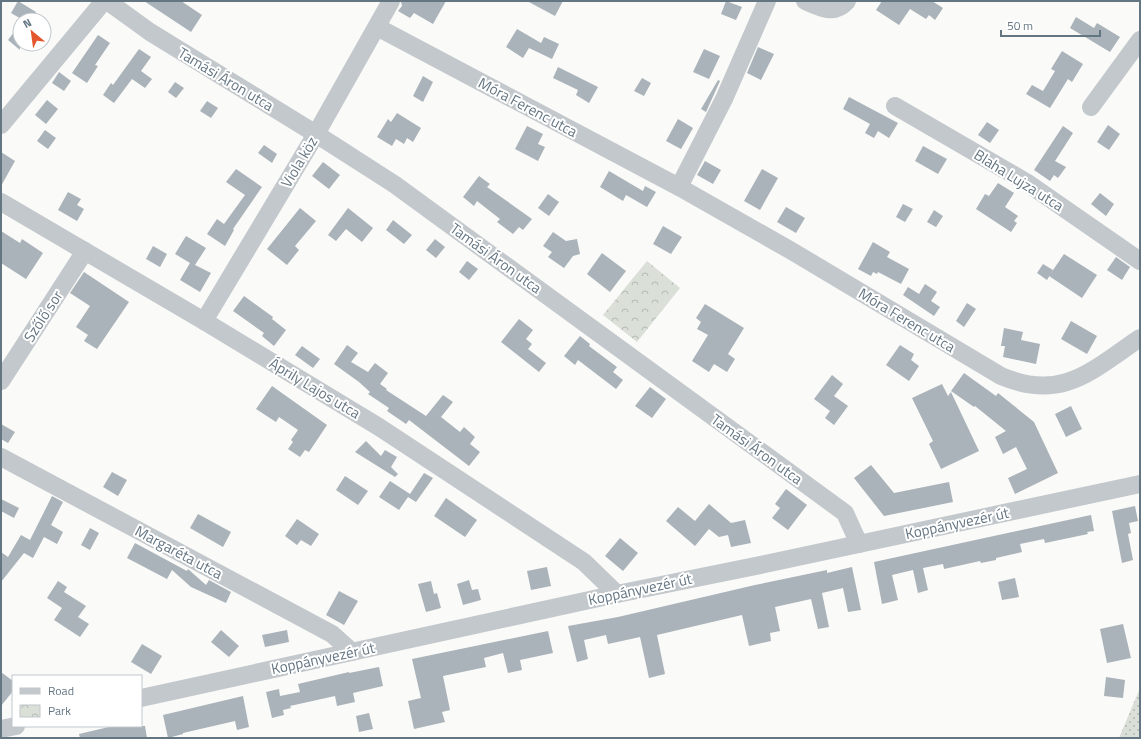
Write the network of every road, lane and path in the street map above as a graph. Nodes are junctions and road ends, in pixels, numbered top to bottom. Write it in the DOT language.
graph roads {
  1 [pos="104,1"];
  2 [pos="107,1"];
  3 [pos="391,1"];
  4 [pos="767,1"];
  5 [pos="805,1"];
  6 [pos="847,1"];
  7 [pos="377,26"];
  8 [pos="1140,40"];
  9 [pos="895,106"];
  10 [pos="1091,107"];
  11 [pos="1,125"];
  12 [pos="316,134"];
  13 [pos="679,187"];
  14 [pos="1,202"];
  15 [pos="85,251"];
  16 [pos="1140,261"];
  17 [pos="204,321"];
  18 [pos="1140,338"];
  19 [pos="1,381"];
  20 [pos="1,457"];
  21 [pos="1140,484"];
  22 [pos="859,544"];
  23 [pos="617,594"];
  24 [pos="352,652"];
  25 [pos="142,698"];
  26 [pos="12,727"];
  27 [pos="1,729"];
  1 -- 11 [label="street"];
  2 -- 12 [label="street, Tamási Áron utca"];
  3 -- 7 [label="street, Viola köz"];
  4 -- 13 [label="street"];
  5 -- 6 [label="street"];
  7 -- 12 [label="street, Viola köz"];
  7 -- 13 [label="street, Móra Ferenc utca"];
  8 -- 10 [label="street"];
  9 -- 16 [label="street, Blaha Lujza utca"];
  12 -- 17 [label="street, Viola köz"];
  12 -- 22 [label="street, Tamási Áron utca"];
  13 -- 18 [label="street, Móra Ferenc utca"];
  14 -- 15 [label="street, Áprily Lajos utca"];
  15 -- 17 [label="street, Áprily Lajos utca"];
  15 -- 19 [label="street, Szőlő sor"];
  17 -- 23 [label="street, Áprily Lajos utca"];
  20 -- 24 [label="street, Margaréta utca"];
  21 -- 22 [label="street, Koppányvezér út"];
  22 -- 23 [label="street, Koppányvezér út"];
  23 -- 24 [label="street, Koppányvezér út"];
  24 -- 25 [label="street, Koppányvezér út"];
  26 -- 27 [label="street"];
}
